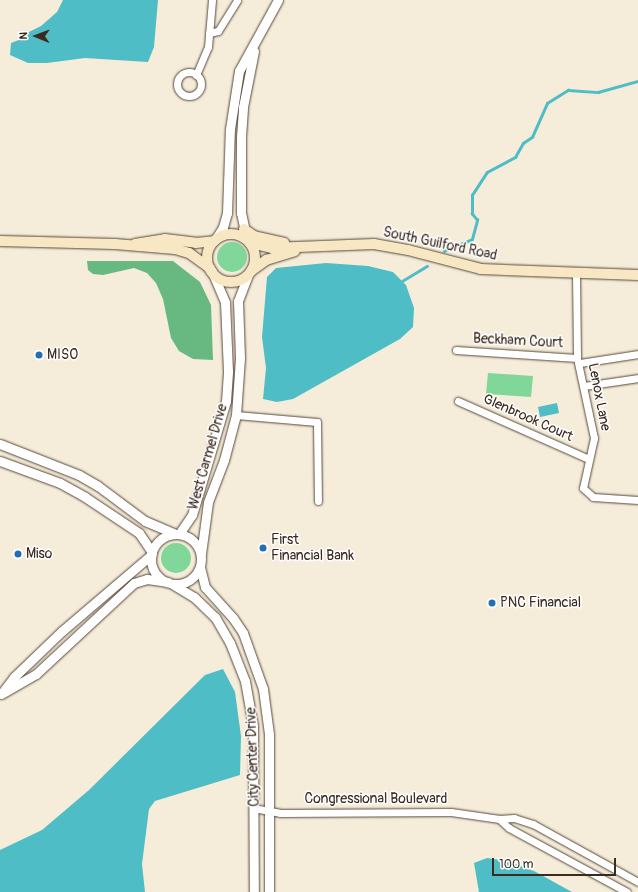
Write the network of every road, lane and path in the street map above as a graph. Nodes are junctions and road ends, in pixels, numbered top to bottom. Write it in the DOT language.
graph roads {
  1 [pos="212,0"];
  2 [pos="237,0"];
  3 [pos="278,0"];
  4 [pos="209,33"];
  5 [pos="255,45"];
  6 [pos="196,75"];
  7 [pos="244,229"];
  8 [pos="0,241"];
  9 [pos="214,241"];
  10 [pos="249,242"];
  11 [pos="129,245"];
  12 [pos="294,246"];
  13 [pos="308,246"];
  14 [pos="211,270"];
  15 [pos="250,272"];
  16 [pos="576,274"];
  17 [pos="638,275"];
  18 [pos="456,350"];
  19 [pos="638,354"];
  20 [pos="579,360"];
  21 [pos="638,378"];
  22 [pos="584,386"];
  23 [pos="458,401"];
  24 [pos="236,415"];
  25 [pos="0,444"];
  26 [pos="589,459"];
  27 [pos="0,461"];
  28 [pos="638,500"];
  29 [pos="318,501"];
  30 [pos="177,534"];
  31 [pos="152,553"];
  32 [pos="201,554"];
  33 [pos="200,567"];
  34 [pos="170,583"];
  35 [pos="1,695"];
  36 [pos="253,808"];
  37 [pos="269,810"];
  38 [pos="499,819"];
  39 [pos="638,882"];
  40 [pos="254,892"];
  41 [pos="269,892"];
  42 [pos="627,892"];
  1 -- 4 [label="street"];
  2 -- 4 [label="street"];
  3 -- 5 [label="street"];
  4 -- 6 [label="street"];
  5 -- 7 [label="street"];
  5 -- 9 [label="street"];
  7 -- 10 [label="street"];
  7 -- 12 [label="main road"];
  8 -- 11 [label="main road"];
  9 -- 10 [label="main road"];
  9 -- 11 [label="main road"];
  9 -- 14 [label="main road"];
  10 -- 12 [label="main road, South Guilford Road"];
  10 -- 15 [label="main road"];
  11 -- 14 [label="main road"];
  12 -- 13 [label="main road, South Guilford Road"];
  13 -- 15 [label="main road, South Guilford Road"];
  13 -- 16 [label="main road, South Guilford Road"];
  14 -- 15 [label="main road"];
  14 -- 30 [label="street, West Carmel Drive"];
  15 -- 24 [label="street, West Carmel Drive"];
  16 -- 17 [label="main road, South Guilford Road"];
  16 -- 20 [label="street, Lenox Lane"];
  18 -- 20 [label="street, Beckham Court"];
  19 -- 20 [label="street, Beckham Court"];
  20 -- 22 [label="street, Lenox Lane"];
  21 -- 22 [label="street"];
  22 -- 26 [label="street, Lenox Lane"];
  23 -- 26 [label="street, Glenbrook Court"];
  24 -- 29 [label="street"];
  24 -- 32 [label="street, West Carmel Drive"];
  25 -- 30 [label="street"];
  26 -- 28 [label="street, Lenox Lane"];
  27 -- 31 [label="street"];
  30 -- 31 [label="street"];
  30 -- 32 [label="street"];
  31 -- 34 [label="street"];
  31 -- 35 [label="street"];
  32 -- 33 [label="street"];
  33 -- 34 [label="street"];
  33 -- 37 [label="street, City Center Drive"];
  34 -- 35 [label="street"];
  34 -- 36 [label="street, City Center Drive"];
  36 -- 37 [label="street, Congressional Boulevard"];
  36 -- 40 [label="street, City Center Drive"];
  37 -- 38 [label="street, Congressional Boulevard"];
  37 -- 41 [label="street, City Center Drive"];
  38 -- 39 [label="street, Congressional Boulevard"];
  38 -- 42 [label="street, Congressional Boulevard"];
}
